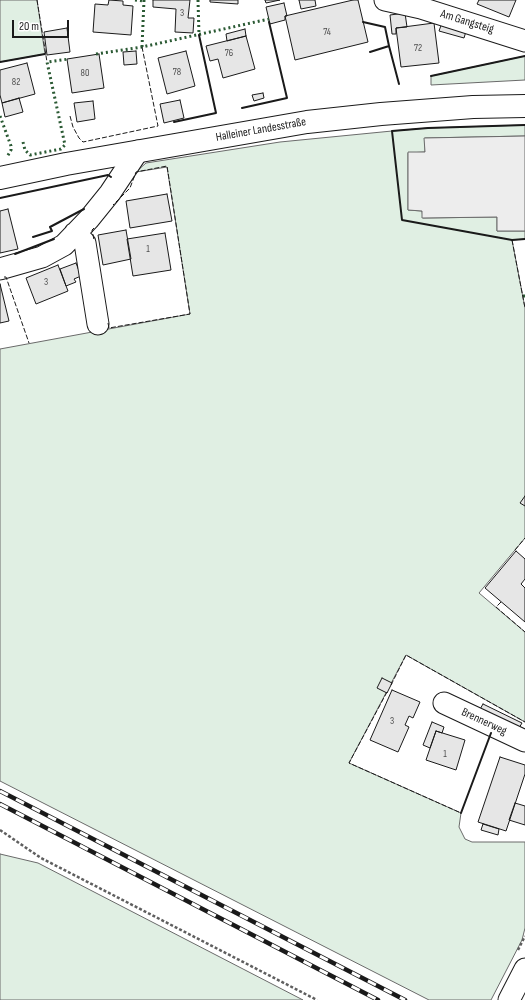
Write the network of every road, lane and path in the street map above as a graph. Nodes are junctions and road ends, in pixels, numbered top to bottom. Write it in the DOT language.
graph roads {
  1 [pos="385,0"];
  2 [pos="525,41"];
  3 [pos="525,106"];
  4 [pos="138,151"];
  5 [pos="0,178"];
  6 [pos="75,233"];
  7 [pos="0,269"];
  8 [pos="98,324"];
  9 [pos="444,703"];
  10 [pos="525,741"];
  11 [pos="0,830"];
  12 [pos="525,969"];
  13 [pos="317,1000"];
  14 [pos="509,1000"];
  1 -- 2 [label="street, Am Gangsteig"];
  3 -- 4 [label="main road, Halleiner Landesstraße"];
  4 -- 5 [label="main road, Halleiner Landesstraße"];
  4 -- 6 [label="street"];
  6 -- 7 [label="street"];
  6 -- 8 [label="street"];
  9 -- 10 [label="street, Brennerweg"];
  11 -- 13 [label="path"];
  12 -- 14 [label="street"];
}
